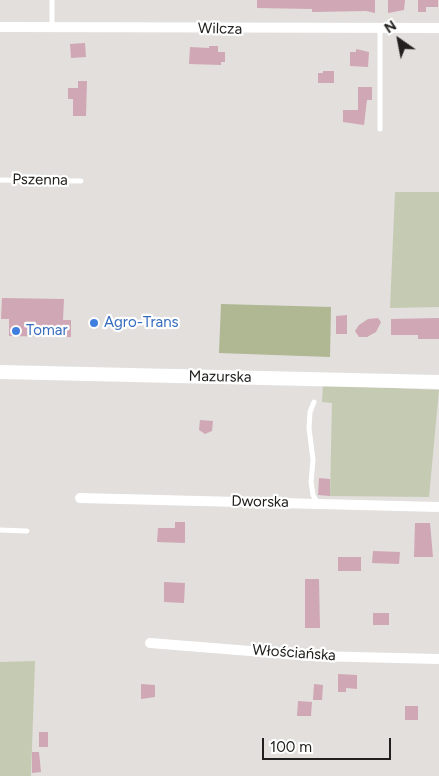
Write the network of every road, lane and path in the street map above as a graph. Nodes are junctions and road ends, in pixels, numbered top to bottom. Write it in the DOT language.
graph roads {
  1 [pos="52,0"];
  2 [pos="0,27"];
  3 [pos="52,27"];
  4 [pos="380,28"];
  5 [pos="439,28"];
  6 [pos="380,129"];
  7 [pos="0,180"];
  8 [pos="80,181"];
  9 [pos="0,372"];
  10 [pos="439,382"];
  11 [pos="314,402"];
  12 [pos="80,498"];
  13 [pos="318,504"];
  14 [pos="439,507"];
  15 [pos="0,530"];
  16 [pos="27,531"];
  17 [pos="150,643"];
  18 [pos="439,659"];
  1 -- 3 [label="lane"];
  2 -- 3 [label="street, Wilcza"];
  3 -- 4 [label="street, Wilcza"];
  4 -- 5 [label="street, Wilcza"];
  4 -- 6 [label="lane"];
  7 -- 8 [label="lane, Pszenna"];
  9 -- 10 [label="main road, Mazurska"];
  11 -- 13 [label="lane"];
  12 -- 13 [label="street, Dworska"];
  13 -- 14 [label="street, Dworska"];
  15 -- 16 [label="lane"];
  17 -- 18 [label="street, Włościańska"];
}
